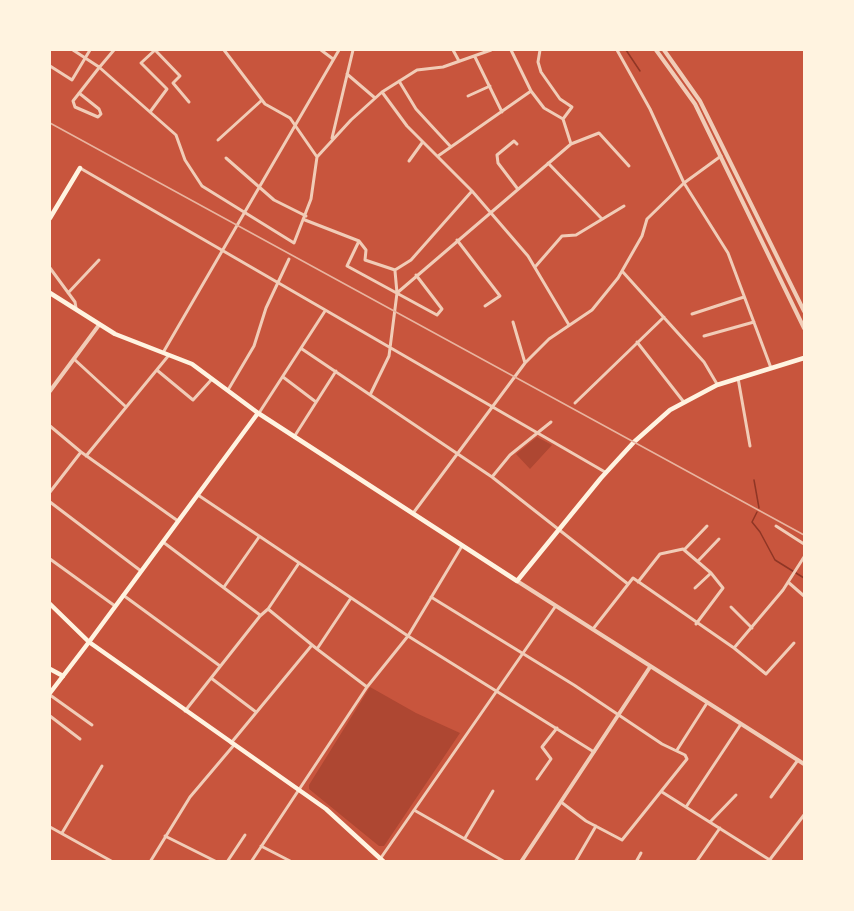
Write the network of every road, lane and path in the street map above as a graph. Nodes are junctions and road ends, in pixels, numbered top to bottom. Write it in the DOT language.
graph roads {
  1 [pos="73,50"];
  2 [pos="90,50"];
  3 [pos="114,50"];
  4 [pos="224,50"];
  5 [pos="321,50"];
  6 [pos="339,50"];
  7 [pos="353,50"];
  8 [pos="453,50"];
  9 [pos="491,50"];
  10 [pos="510,50"];
  11 [pos="540,50"];
  12 [pos="616,50"];
  13 [pos="656,50"];
  14 [pos="664,50"];
  15 [pos="475,57"];
  16 [pos="85,58"];
  17 [pos="333,59"];
  18 [pos="459,61"];
  19 [pos="50,66"];
  20 [pos="99,67"];
  21 [pos="347,74"];
  22 [pos="399,81"];
  23 [pos="173,83"];
  24 [pos="490,87"];
  25 [pos="167,89"];
  26 [pos="531,91"];
  27 [pos="382,92"];
  28 [pos="80,93"];
  29 [pos="468,96"];
  30 [pos="375,98"];
  31 [pos="262,100"];
  32 [pos="189,102"];
  33 [pos="150,112"];
  34 [pos="502,112"];
  35 [pos="563,119"];
  36 [pos="294,125"];
  37 [pos="332,139"];
  38 [pos="219,140"];
  39 [pos="423,143"];
  40 [pos="517,144"];
  41 [pos="571,144"];
  42 [pos="451,147"];
  43 [pos="438,156"];
  44 [pos="721,156"];
  45 [pos="317,157"];
  46 [pos="226,158"];
  47 [pos="409,161"];
  48 [pos="548,163"];
  49 [pos="629,166"];
  50 [pos="80,168"];
  51 [pos="684,183"];
  52 [pos="258,186"];
  53 [pos="517,189"];
  54 [pos="472,191"];
  55 [pos="624,206"];
  56 [pos="490,211"];
  57 [pos="243,213"];
  58 [pos="50,218"];
  59 [pos="306,218"];
  60 [pos="602,219"];
  61 [pos="457,240"];
  62 [pos="358,241"];
  63 [pos="221,250"];
  64 [pos="289,259"];
  65 [pos="99,260"];
  66 [pos="535,267"];
  67 [pos="50,268"];
  68 [pos="395,270"];
  69 [pos="622,271"];
  70 [pos="416,275"];
  71 [pos="278,283"];
  72 [pos="50,293"];
  73 [pos="68,293"];
  74 [pos="397,293"];
  75 [pos="744,297"];
  76 [pos="485,306"];
  77 [pos="75,310"];
  78 [pos="325,311"];
  79 [pos="804,311"];
  80 [pos="692,314"];
  81 [pos="664,317"];
  82 [pos="513,322"];
  83 [pos="754,322"];
  84 [pos="99,325"];
  85 [pos="569,325"];
  86 [pos="804,328"];
  87 [pos="704,336"];
  88 [pos="637,342"];
  89 [pos="390,347"];
  90 [pos="302,349"];
  91 [pos="167,352"];
  92 [pos="804,358"];
  93 [pos="74,359"];
  94 [pos="525,363"];
  95 [pos="771,368"];
  96 [pos="158,371"];
  97 [pos="336,371"];
  98 [pos="283,377"];
  99 [pos="213,378"];
  100 [pos="738,378"];
  101 [pos="717,385"];
  102 [pos="228,390"];
  103 [pos="50,391"];
  104 [pos="370,394"];
  105 [pos="682,401"];
  106 [pos="316,402"];
  107 [pos="575,403"];
  108 [pos="125,406"];
  109 [pos="490,408"];
  110 [pos="258,413"];
  111 [pos="551,422"];
  112 [pos="50,426"];
  113 [pos="537,434"];
  114 [pos="294,437"];
  115 [pos="750,446"];
  116 [pos="81,452"];
  117 [pos="456,454"];
  118 [pos="86,456"];
  119 [pos="606,473"];
  120 [pos="492,477"];
  121 [pos="50,492"];
  122 [pos="198,495"];
  123 [pos="50,502"];
  124 [pos="414,512"];
  125 [pos="178,521"];
  126 [pos="707,526"];
  127 [pos="776,526"];
  128 [pos="559,529"];
  129 [pos="260,536"];
  130 [pos="719,539"];
  131 [pos="163,542"];
  132 [pos="463,544"];
  133 [pos="804,544"];
  134 [pos="684,550"];
  135 [pos="804,557"];
  136 [pos="50,559"];
  137 [pos="698,561"];
  138 [pos="299,563"];
  139 [pos="141,571"];
  140 [pos="711,573"];
  141 [pos="518,581"];
  142 [pos="638,582"];
  143 [pos="788,582"];
  144 [pos="628,584"];
  145 [pos="224,587"];
  146 [pos="695,588"];
  147 [pos="123,595"];
  148 [pos="804,596"];
  149 [pos="431,597"];
  150 [pos="351,598"];
  151 [pos="50,604"];
  152 [pos="115,606"];
  153 [pos="555,607"];
  154 [pos="731,607"];
  155 [pos="268,609"];
  156 [pos="260,616"];
  157 [pos="696,624"];
  158 [pos="752,628"];
  159 [pos="592,631"];
  160 [pos="408,636"];
  161 [pos="89,642"];
  162 [pos="794,643"];
  163 [pos="312,645"];
  164 [pos="734,648"];
  165 [pos="317,649"];
  166 [pos="522,655"];
  167 [pos="220,666"];
  168 [pos="650,667"];
  169 [pos="50,669"];
  170 [pos="63,676"];
  171 [pos="211,678"];
  172 [pos="367,687"];
  173 [pos="497,690"];
  174 [pos="50,694"];
  175 [pos="707,703"];
  176 [pos="185,711"];
  177 [pos="256,712"];
  178 [pos="50,716"];
  179 [pos="618,716"];
  180 [pos="741,724"];
  181 [pos="92,725"];
  182 [pos="557,728"];
  183 [pos="80,739"];
  184 [pos="232,744"];
  185 [pos="677,750"];
  186 [pos="594,752"];
  187 [pos="798,760"];
  188 [pos="804,764"];
  189 [pos="102,766"];
  190 [pos="537,779"];
  191 [pos="300,790"];
  192 [pos="493,791"];
  193 [pos="662,792"];
  194 [pos="736,795"];
  195 [pos="771,796"];
  196 [pos="561,802"];
  197 [pos="686,807"];
  198 [pos="414,810"];
  199 [pos="804,816"];
  200 [pos="710,822"];
  201 [pos="596,826"];
  202 [pos="50,827"];
  203 [pos="720,828"];
  204 [pos="62,833"];
  205 [pos="245,835"];
  206 [pos="165,836"];
  207 [pos="465,838"];
  208 [pos="261,846"];
  209 [pos="641,853"];
  210 [pos="496,857"];
  211 [pos="113,861"];
  212 [pos="150,861"];
  213 [pos="217,861"];
  214 [pos="227,861"];
  215 [pos="251,861"];
  216 [pos="292,861"];
  217 [pos="381,861"];
  218 [pos="494,861"];
  219 [pos="505,861"];
  220 [pos="521,861"];
  221 [pos="574,861"];
  222 [pos="636,861"];
  223 [pos="697,861"];
  224 [pos="770,861"];
  1 -- 16 [label="street"];
  2 -- 16 [label="street"];
  3 -- 20 [label="street"];
  4 -- 31 [label="street"];
  5 -- 17 [label="street"];
  6 -- 17 [label="street"];
  7 -- 21 [label="street"];
  8 -- 18 [label="street"];
  9 -- 15 [label="street"];
  10 -- 26 [label="street"];
  11 -- 35 [label="street"];
  12 -- 51 [label="street"];
  13 -- 44 [label="street"];
  14 -- 79 [label="street"];
  15 -- 18 [label="street"];
  15 -- 24 [label="street"];
  16 -- 19 [label="street"];
  16 -- 20 [label="street"];
  17 -- 36 [label="street"];
  18 -- 22 [label="street"];
  20 -- 28 [label="street"];
  20 -- 33 [label="street"];
  21 -- 30 [label="street"];
  21 -- 37 [label="street"];
  22 -- 27 [label="street"];
  22 -- 42 [label="street"];
  23 -- 25 [label="street"];
  23 -- 25 [label="street"];
  23 -- 32 [label="street"];
  24 -- 29 [label="street"];
  24 -- 34 [label="street"];
  25 -- 33 [label="street"];
  26 -- 34 [label="street"];
  26 -- 35 [label="street"];
  27 -- 30 [label="street"];
  27 -- 39 [label="street"];
  28 -- 28 [label="street"];
  30 -- 37 [label="street"];
  31 -- 36 [label="street"];
  31 -- 38 [label="street"];
  33 -- 57 [label="street"];
  34 -- 42 [label="street"];
  35 -- 41 [label="street"];
  36 -- 45 [label="street"];
  36 -- 52 [label="street"];
  37 -- 45 [label="street"];
  39 -- 43 [label="street"];
  39 -- 47 [label="street"];
  40 -- 53 [label="street"];
  41 -- 48 [label="street"];
  41 -- 49 [label="street"];
  42 -- 43 [label="street"];
  43 -- 54 [label="street"];
  44 -- 51 [label="street"];
  44 -- 86 [label="street"];
  45 -- 59 [label="street"];
  46 -- 52 [label="street"];
  48 -- 53 [label="street"];
  48 -- 60 [label="street"];
  50 -- 58 [label="main road"];
  50 -- 63 [label="street"];
  51 -- 69 [label="street"];
  51 -- 75 [label="street"];
  52 -- 57 [label="street"];
  52 -- 59 [label="street"];
  53 -- 56 [label="street"];
  54 -- 56 [label="street"];
  54 -- 68 [label="street"];
  55 -- 60 [label="street"];
  56 -- 61 [label="street"];
  56 -- 66 [label="street"];
  57 -- 59 [label="street"];
  57 -- 63 [label="street"];
  59 -- 62 [label="street"];
  60 -- 66 [label="street"];
  61 -- 70 [label="street"];
  61 -- 76 [label="street"];
  62 -- 68 [label="street"];
  62 -- 74 [label="street"];
  63 -- 71 [label="street"];
  63 -- 91 [label="street"];
  64 -- 71 [label="street"];
  65 -- 73 [label="street"];
  66 -- 85 [label="street"];
  67 -- 73 [label="street"];
  68 -- 74 [label="street"];
  69 -- 81 [label="street"];
  69 -- 85 [label="street"];
  70 -- 74 [label="street"];
  70 -- 74 [label="street"];
  71 -- 78 [label="street"];
  71 -- 102 [label="street"];
  72 -- 77 [label="main road"];
  73 -- 77 [label="street"];
  74 -- 89 [label="street"];
  75 -- 80 [label="street"];
  75 -- 83 [label="street"];
  77 -- 84 [label="main road"];
  78 -- 89 [label="street"];
  78 -- 90 [label="street"];
  81 -- 88 [label="street"];
  81 -- 101 [label="street"];
  82 -- 94 [label="street"];
  83 -- 87 [label="street"];
  83 -- 95 [label="street"];
  84 -- 91 [label="main road"];
  84 -- 93 [label="street"];
  85 -- 94 [label="street"];
  88 -- 105 [label="street"];
  88 -- 107 [label="street"];
  89 -- 104 [label="street"];
  89 -- 109 [label="street"];
  90 -- 97 [label="street"];
  90 -- 98 [label="street"];
  91 -- 96 [label="street"];
  91 -- 99 [label="main road"];
  92 -- 95 [label="main road"];
  93 -- 103 [label="street"];
  93 -- 108 [label="street"];
  94 -- 109 [label="street"];
  95 -- 100 [label="main road"];
  96 -- 99 [label="street"];
  96 -- 108 [label="street"];
  97 -- 104 [label="street"];
  97 -- 106 [label="street"];
  98 -- 106 [label="street"];
  98 -- 110 [label="street"];
  99 -- 102 [label="main road"];
  100 -- 101 [label="main road"];
  100 -- 115 [label="street"];
  101 -- 105 [label="main road"];
  102 -- 110 [label="main road"];
  104 -- 117 [label="street"];
  105 -- 119 [label="main road"];
  106 -- 114 [label="street"];
  108 -- 118 [label="street"];
  109 -- 113 [label="street"];
  109 -- 117 [label="street"];
  110 -- 114 [label="main road"];
  110 -- 122 [label="main road"];
  111 -- 113 [label="street"];
  112 -- 116 [label="street"];
  113 -- 119 [label="street"];
  113 -- 120 [label="street"];
  114 -- 124 [label="main road"];
  116 -- 118 [label="street"];
  116 -- 121 [label="street"];
  117 -- 120 [label="street"];
  117 -- 124 [label="street"];
  118 -- 125 [label="street"];
  119 -- 128 [label="main road"];
  120 -- 128 [label="street"];
  122 -- 125 [label="main road"];
  122 -- 129 [label="street"];
  123 -- 139 [label="street"];
  124 -- 132 [label="main road"];
  125 -- 131 [label="main road"];
  126 -- 134 [label="street"];
  127 -- 133 [label="street"];
  128 -- 141 [label="main road"];
  128 -- 144 [label="street"];
  129 -- 138 [label="street"];
  129 -- 145 [label="street"];
  130 -- 137 [label="street"];
  131 -- 139 [label="main road"];
  131 -- 145 [label="street"];
  132 -- 141 [label="main road"];
  132 -- 149 [label="street"];
  134 -- 137 [label="street"];
  134 -- 142 [label="street"];
  135 -- 143 [label="street"];
  136 -- 152 [label="street"];
  137 -- 140 [label="street"];
  138 -- 150 [label="street"];
  138 -- 155 [label="street"];
  139 -- 147 [label="main road"];
  140 -- 146 [label="street"];
  140 -- 157 [label="street"];
  141 -- 153 [label="street"];
  142 -- 144 [label="street"];
  142 -- 157 [label="street"];
  143 -- 148 [label="street"];
  143 -- 158 [label="street"];
  144 -- 159 [label="street"];
  145 -- 156 [label="street"];
  147 -- 152 [label="main road"];
  147 -- 167 [label="street"];
  149 -- 160 [label="street"];
  149 -- 166 [label="street"];
  150 -- 160 [label="street"];
  150 -- 165 [label="street"];
  151 -- 161 [label="main road"];
  152 -- 161 [label="main road"];
  153 -- 159 [label="street"];
  153 -- 166 [label="street"];
  154 -- 158 [label="street"];
  155 -- 156 [label="street"];
  155 -- 163 [label="street"];
  156 -- 167 [label="street"];
  157 -- 164 [label="street"];
  158 -- 164 [label="street"];
  159 -- 168 [label="street"];
  160 -- 172 [label="street"];
  160 -- 173 [label="street"];
  161 -- 170 [label="main road"];
  161 -- 176 [label="main road"];
  162 -- 164 [label="street"];
  163 -- 165 [label="street"];
  163 -- 177 [label="street"];
  165 -- 172 [label="street"];
  166 -- 173 [label="street"];
  166 -- 179 [label="street"];
  167 -- 171 [label="street"];
  168 -- 175 [label="street"];
  168 -- 179 [label="street"];
  169 -- 170 [label="main road"];
  170 -- 174 [label="main road"];
  171 -- 176 [label="street"];
  171 -- 177 [label="street"];
  172 -- 191 [label="street"];
  173 -- 182 [label="street"];
  173 -- 198 [label="street"];
  174 -- 181 [label="street"];
  175 -- 180 [label="street"];
  175 -- 185 [label="street"];
  176 -- 184 [label="main road"];
  177 -- 184 [label="street"];
  178 -- 183 [label="street"];
  179 -- 185 [label="street"];
  179 -- 186 [label="street"];
  180 -- 187 [label="street"];
  180 -- 197 [label="street"];
  182 -- 186 [label="street"];
  182 -- 190 [label="street"];
  184 -- 191 [label="main road"];
  184 -- 206 [label="street"];
  185 -- 193 [label="street"];
  186 -- 196 [label="street"];
  187 -- 188 [label="street"];
  187 -- 195 [label="street"];
  189 -- 204 [label="street"];
  191 -- 208 [label="street"];
  191 -- 217 [label="main road"];
  192 -- 207 [label="street"];
  193 -- 197 [label="street"];
  193 -- 201 [label="street"];
  194 -- 200 [label="street"];
  196 -- 201 [label="street"];
  196 -- 220 [label="street"];
  197 -- 200 [label="street"];
  198 -- 207 [label="street"];
  198 -- 217 [label="street"];
  199 -- 224 [label="street"];
  200 -- 203 [label="street"];
  201 -- 221 [label="street"];
  202 -- 204 [label="street"];
  203 -- 223 [label="street"];
  203 -- 224 [label="street"];
  204 -- 211 [label="street"];
  205 -- 214 [label="street"];
  206 -- 212 [label="street"];
  206 -- 213 [label="street"];
  207 -- 210 [label="street"];
  208 -- 215 [label="street"];
  208 -- 216 [label="street"];
  209 -- 222 [label="street"];
  210 -- 218 [label="street"];
  210 -- 219 [label="street"];
}
